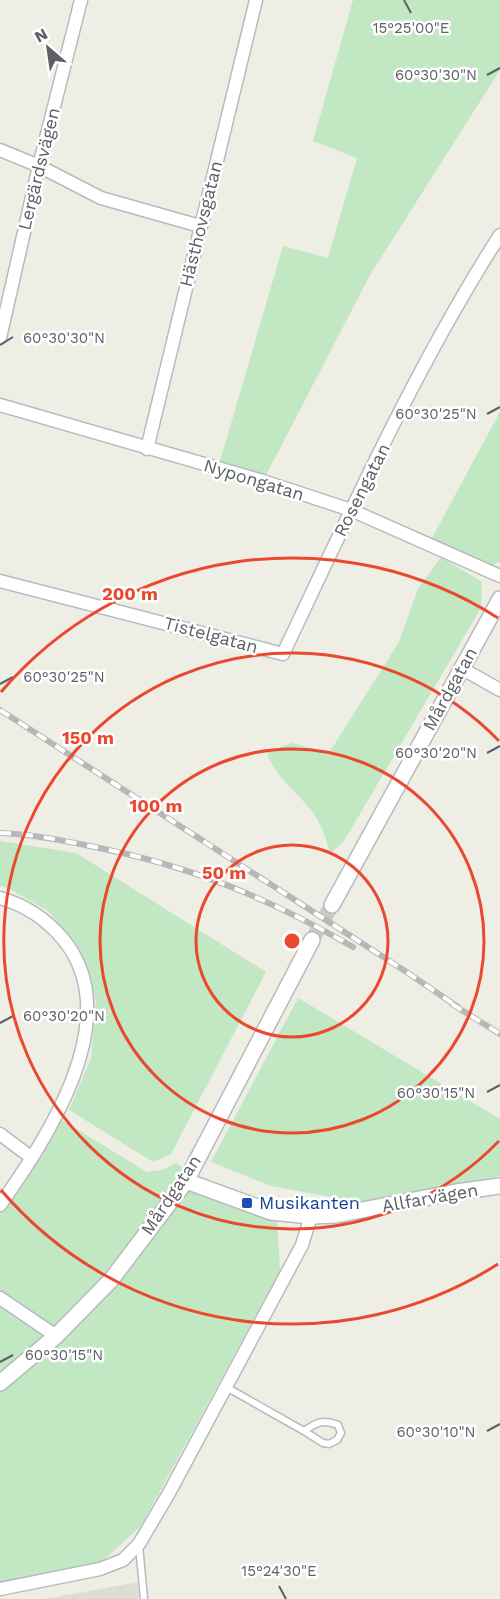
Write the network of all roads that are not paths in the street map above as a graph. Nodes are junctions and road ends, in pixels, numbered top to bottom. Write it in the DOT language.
graph roads {
  1 [pos="81,0"];
  2 [pos="256,0"];
  3 [pos="0,150"];
  4 [pos="39,166"];
  5 [pos="200,226"];
  6 [pos="500,235"];
  7 [pos="0,338"];
  8 [pos="0,405"];
  9 [pos="147,449"];
  10 [pos="351,510"];
  11 [pos="500,576"];
  12 [pos="0,580"];
  13 [pos="500,599"];
  14 [pos="283,654"];
  15 [pos="461,668"];
  16 [pos="500,690"];
  17 [pos="0,898"];
  18 [pos="332,905"];
  19 [pos="312,940"];
  20 [pos="0,1134"];
  21 [pos="32,1158"];
  22 [pos="186,1181"];
  23 [pos="500,1186"];
  24 [pos="0,1205"];
  25 [pos="311,1216"];
  26 [pos="0,1298"];
  27 [pos="56,1336"];
  28 [pos="0,1383"];
  29 [pos="226,1387"];
  30 [pos="304,1431"];
  31 [pos="139,1544"];
  32 [pos="0,1589"];
  33 [pos="144,1599"];
  1 -- 4 [label="street, Lergärdsvägen"];
  2 -- 5 [label="street, Hästhovsgatan"];
  3 -- 4 [label="street"];
  4 -- 5 [label="street"];
  4 -- 7 [label="street, Lergärdsvägen"];
  5 -- 9 [label="street, Hästhovsgatan"];
  6 -- 10 [label="street, Rosengatan"];
  8 -- 9 [label="street, Nypongatan"];
  9 -- 10 [label="street, Nypongatan"];
  10 -- 11 [label="street, Nypongatan"];
  10 -- 14 [label="street, Rosengatan"];
  12 -- 14 [label="street, Tistelgatan"];
  13 -- 15 [label="street, Mårdgatan"];
  15 -- 16 [label="street"];
  15 -- 18 [label="street, Mårdgatan"];
  17 -- 21 [label="street"];
  19 -- 22 [label="street, Mårdgatan"];
  20 -- 21 [label="street"];
  21 -- 24 [label="street"];
  22 -- 25 [label="street, Allfarvägen"];
  22 -- 27 [label="street, Mårdgatan"];
  23 -- 25 [label="street, Allfarvägen"];
  25 -- 29 [label="street"];
  26 -- 27 [label="street"];
  27 -- 28 [label="street, Mårdgatan"];
  29 -- 30 [label="lane"];
  29 -- 31 [label="street"];
  30 -- 30 [label="lane"];
  31 -- 32 [label="street"];
  31 -- 33 [label="lane"];
}
